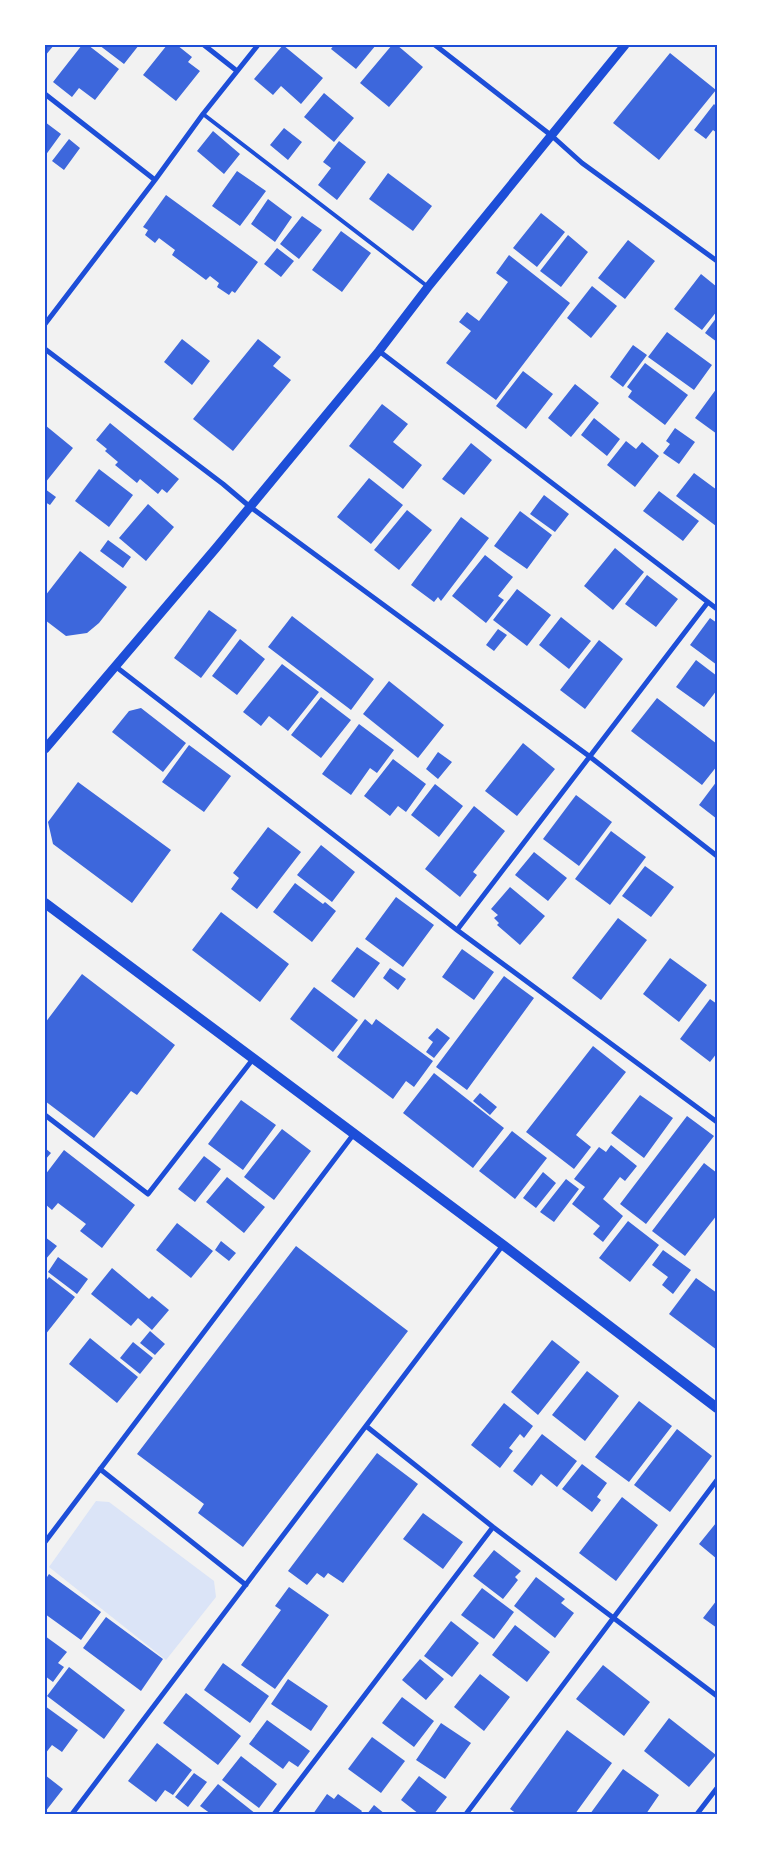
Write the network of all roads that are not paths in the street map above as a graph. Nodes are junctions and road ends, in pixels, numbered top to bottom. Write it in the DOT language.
graph roads {
  1 [pos="204,45"];
  2 [pos="258,45"];
  3 [pos="435,45"];
  4 [pos="625,45"];
  5 [pos="237,70"];
  6 [pos="45,94"];
  7 [pos="203,114"];
  8 [pos="552,136"];
  9 [pos="155,180"];
  10 [pos="716,257"];
  11 [pos="428,286"];
  12 [pos="45,324"];
  13 [pos="45,349"];
  14 [pos="378,351"];
  15 [pos="249,506"];
  16 [pos="708,602"];
  17 [pos="717,609"];
  18 [pos="114,666"];
  19 [pos="45,749"];
  20 [pos="590,756"];
  21 [pos="717,856"];
  22 [pos="45,903"];
  23 [pos="458,930"];
  24 [pos="254,1059"];
  25 [pos="45,1115"];
  26 [pos="717,1122"];
  27 [pos="354,1135"];
  28 [pos="503,1245"];
  29 [pos="717,1408"];
  30 [pos="366,1426"];
  31 [pos="100,1469"];
  32 [pos="717,1480"];
  33 [pos="493,1527"];
  34 [pos="45,1542"];
  35 [pos="246,1585"];
  36 [pos="613,1618"];
  37 [pos="717,1696"];
  38 [pos="717,1788"];
  39 [pos="72,1814"];
  40 [pos="274,1814"];
  41 [pos="466,1814"];
  42 [pos="697,1814"];
  1 -- 5 [label="street"];
  2 -- 5 [label="street"];
  3 -- 8 [label="street"];
  4 -- 8 [label="street"];
  5 -- 7 [label="street"];
  6 -- 9 [label="street"];
  7 -- 9 [label="street"];
  7 -- 11 [label="lane"];
  8 -- 10 [label="street"];
  8 -- 11 [label="street"];
  9 -- 12 [label="street"];
  11 -- 14 [label="street"];
  13 -- 15 [label="street"];
  14 -- 15 [label="street"];
  14 -- 16 [label="street"];
  15 -- 18 [label="street"];
  15 -- 20 [label="street"];
  16 -- 17 [label="street"];
  16 -- 20 [label="street"];
  18 -- 19 [label="street"];
  18 -- 23 [label="street"];
  20 -- 21 [label="street"];
  20 -- 23 [label="street"];
  22 -- 24 [label="main road"];
  23 -- 26 [label="street"];
  24 -- 25 [label="street"];
  24 -- 27 [label="main road"];
  27 -- 28 [label="main road"];
  27 -- 31 [label="street"];
  28 -- 29 [label="main road"];
  28 -- 30 [label="street"];
  30 -- 33 [label="street"];
  30 -- 35 [label="street"];
  31 -- 34 [label="street"];
  31 -- 35 [label="street"];
  32 -- 36 [label="street"];
  33 -- 36 [label="street"];
  33 -- 40 [label="street"];
  35 -- 39 [label="street"];
  36 -- 37 [label="street"];
  36 -- 41 [label="street"];
  38 -- 42 [label="street"];
}
